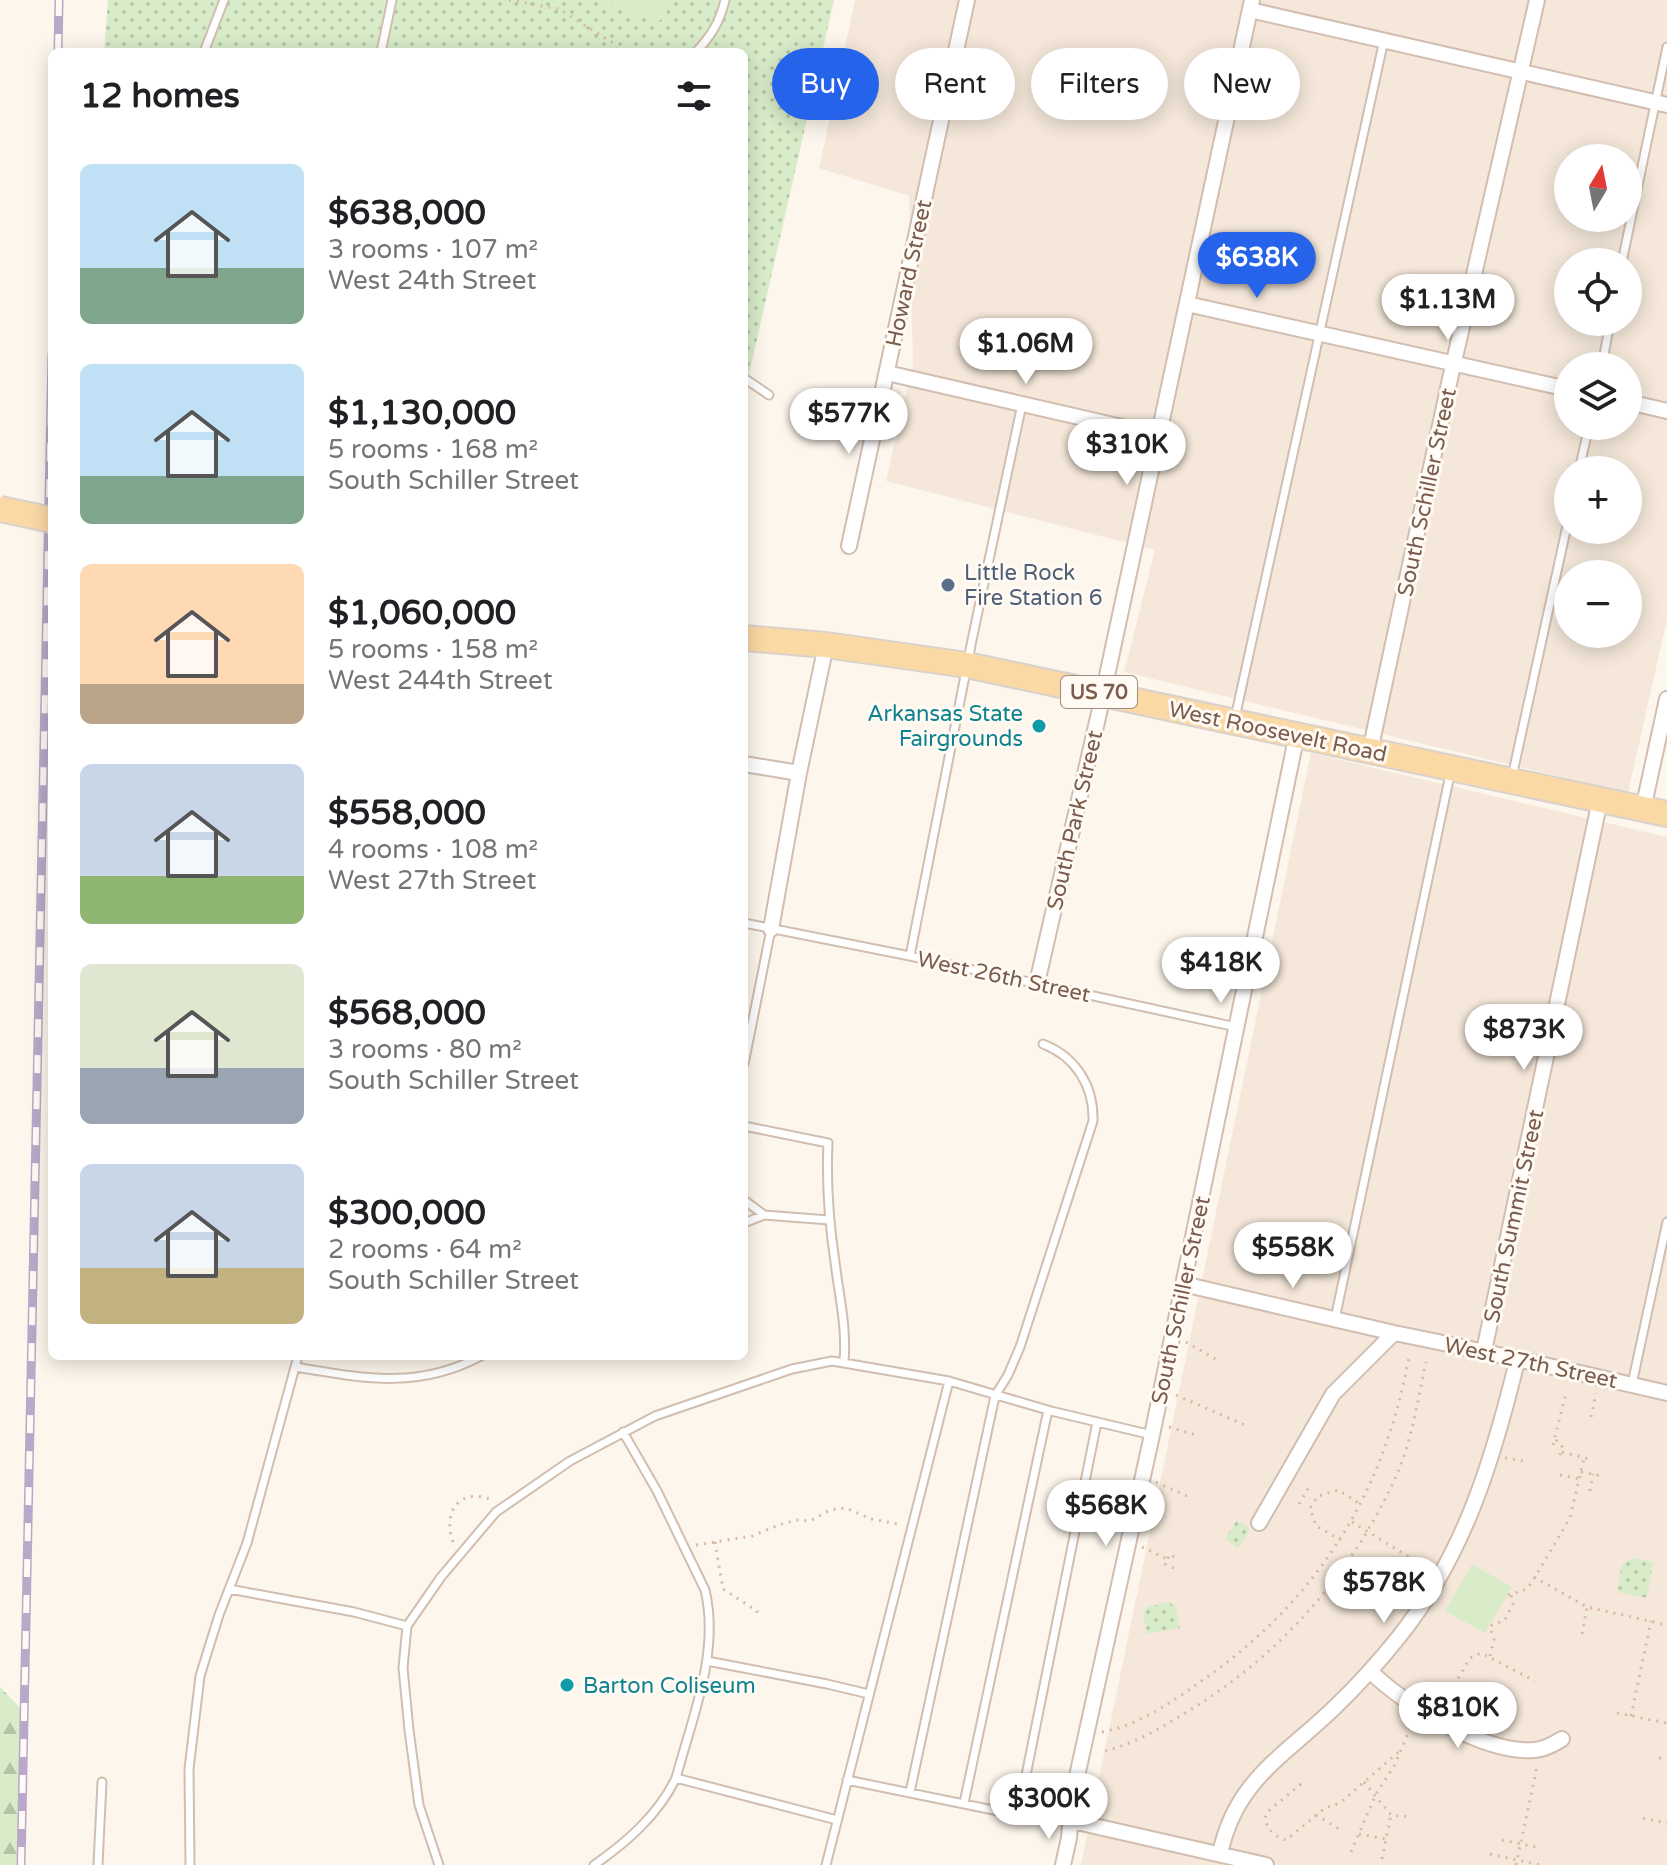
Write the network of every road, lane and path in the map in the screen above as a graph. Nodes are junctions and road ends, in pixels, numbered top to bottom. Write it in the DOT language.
graph roads {
  1 [pos="224,0"];
  2 [pos="392,0"];
  3 [pos="509,0"];
  4 [pos="725,0"];
  5 [pos="967,0"];
  6 [pos="1537,0"];
  7 [pos="1251,5"];
  8 [pos="1384,40"];
  9 [pos="1667,47"];
  10 [pos="206,48"];
  11 [pos="382,48"];
  12 [pos="616,48"];
  13 [pos="699,48"];
  14 [pos="1522,72"];
  15 [pos="1660,104"];
  16 [pos="1625,248"];
  17 [pos="1187,304"];
  18 [pos="1319,333"];
  19 [pos="1454,363"];
  20 [pos="887,373"];
  21 [pos="748,381"];
  22 [pos="1554,386"];
  23 [pos="769,395"];
  24 [pos="1022,404"];
  25 [pos="1642,405"];
  26 [pos="1667,411"];
  27 [pos="1157,435"];
  28 [pos="0,509"];
  29 [pos="48,519"];
  30 [pos="1563,544"];
  31 [pos="849,546"];
  32 [pos="748,638"];
  33 [pos="826,645"];
  34 [pos="967,665"];
  35 [pos="1103,692"];
  36 [pos="1667,699"];
  37 [pos="1234,721"];
  38 [pos="1297,734"];
  39 [pos="1370,751"];
  40 [pos="748,765"];
  41 [pos="1451,768"];
  42 [pos="799,773"];
  43 [pos="1511,781"];
  44 [pos="1600,800"];
  45 [pos="1655,812"];
  46 [pos="748,924"];
  47 [pos="771,929"];
  48 [pos="910,956"];
  49 [pos="1037,983"];
  50 [pos="1236,1027"];
  51 [pos="748,1029"];
  52 [pos="1043,1044"];
  53 [pos="748,1127"];
  54 [pos="748,1203"];
  55 [pos="764,1215"];
  56 [pos="829,1220"];
  57 [pos="748,1221"];
  58 [pos="1667,1222"];
  59 [pos="1183,1284"];
  60 [pos="1335,1319"];
  61 [pos="1173,1333"];
  62 [pos="1394,1333"];
  63 [pos="1484,1351"];
  64 [pos="1409,1357"];
  65 [pos="297,1360"];
  66 [pos="474,1360"];
  67 [pos="1217,1360"];
  68 [pos="844,1361"];
  69 [pos="1517,1361"];
  70 [pos="1426,1362"];
  71 [pos="295,1367"];
  72 [pos="1600,1378"];
  73 [pos="949,1381"];
  74 [pos="1632,1385"];
  75 [pos="1161,1389"];
  76 [pos="1566,1393"];
  77 [pos="1667,1393"];
  78 [pos="995,1396"];
  79 [pos="1048,1410"];
  80 [pos="1591,1417"];
  81 [pos="1097,1422"];
  82 [pos="1247,1426"];
  83 [pos="1153,1429"];
  84 [pos="623,1432"];
  85 [pos="1199,1436"];
  86 [pos="1555,1438"];
  87 [pos="1553,1445"];
  88 [pos="1562,1452"];
  89 [pos="1584,1458"];
  90 [pos="1510,1459"];
  91 [pos="1593,1460"];
  92 [pos="1523,1461"];
  93 [pos="1559,1461"];
  94 [pos="1581,1472"];
  95 [pos="1593,1474"];
  96 [pos="1560,1475"];
  97 [pos="1142,1476"];
  98 [pos="1602,1476"];
  99 [pos="1579,1479"];
  100 [pos="1309,1487"];
  101 [pos="1590,1491"];
  102 [pos="1304,1495"];
  103 [pos="1189,1497"];
  104 [pos="1315,1501"];
  105 [pos="1299,1504"];
  106 [pos="1361,1504"];
  107 [pos="507,1505"];
  108 [pos="1352,1522"];
  109 [pos="1259,1523"];
  110 [pos="912,1527"];
  111 [pos="1367,1532"];
  112 [pos="1341,1540"];
  113 [pos="715,1542"];
  114 [pos="684,1547"];
  115 [pos="1149,1550"];
  116 [pos="458,1557"];
  117 [pos="1174,1557"];
  118 [pos="1167,1559"];
  119 [pos="1346,1563"];
  120 [pos="1421,1564"];
  121 [pos="1174,1568"];
  122 [pos="1363,1574"];
  123 [pos="1336,1577"];
  124 [pos="1534,1577"];
  125 [pos="1346,1583"];
  126 [pos="229,1589"];
  127 [pos="1587,1607"];
  128 [pos="757,1618"];
  129 [pos="1651,1621"];
  130 [pos="1667,1625"];
  131 [pos="407,1626"];
  132 [pos="1582,1634"];
  133 [pos="1490,1656"];
  134 [pos="707,1661"];
  135 [pos="1460,1662"];
  136 [pos="1466,1665"];
  137 [pos="1370,1671"];
  138 [pos="1535,1681"];
  139 [pos="869,1694"];
  140 [pos="1617,1713"];
  141 [pos="1631,1716"];
  142 [pos="1434,1719"];
  143 [pos="1667,1723"];
  144 [pos="1409,1731"];
  145 [pos="1087,1734"];
  146 [pos="1562,1739"];
  147 [pos="1401,1750"];
  148 [pos="1105,1751"];
  149 [pos="1659,1758"];
  150 [pos="1667,1759"];
  151 [pos="1537,1770"];
  152 [pos="676,1778"];
  153 [pos="847,1780"];
  154 [pos="102,1782"];
  155 [pos="1364,1782"];
  156 [pos="1301,1784"];
  157 [pos="910,1792"];
  158 [pos="1376,1796"];
  159 [pos="964,1803"];
  160 [pos="1018,1815"];
  161 [pos="1316,1815"];
  162 [pos="1391,1815"];
  163 [pos="1408,1817"];
  164 [pos="1643,1818"];
  165 [pos="837,1820"];
  166 [pos="1068,1820"];
  167 [pos="1667,1823"];
  168 [pos="1341,1830"];
  169 [pos="1359,1834"];
  170 [pos="1386,1839"];
  171 [pos="1502,1840"];
  172 [pos="1521,1844"];
  173 [pos="1540,1848"];
  174 [pos="1351,1852"];
  175 [pos="1490,1854"];
  176 [pos="1382,1859"];
  177 [pos="1219,1860"];
  178 [pos="1517,1862"];
  179 [pos="98,1865"];
  180 [pos="190,1865"];
  181 [pos="439,1865"];
  182 [pos="594,1865"];
  183 [pos="826,1865"];
  184 [pos="1063,1865"];
  185 [pos="1266,1865"];
  186 [pos="1540,1865"];
  1 -- 10 [label="lane"];
  2 -- 11 [label="lane"];
  3 -- 12 [label="path"];
  4 -- 13 [label="lane"];
  5 -- 20 [label="street, Howard Street"];
  6 -- 14 [label="street, South Schiller Street"];
  7 -- 8 [label="street"];
  7 -- 17 [label="street, South Park Street"];
  8 -- 14 [label="street"];
  8 -- 18 [label="lane"];
  9 -- 15 [label="lane"];
  14 -- 15 [label="street"];
  14 -- 19 [label="street, South Schiller Street"];
  15 -- 16 [label="lane"];
  17 -- 18 [label="street"];
  17 -- 27 [label="street, South Park Street"];
  18 -- 19 [label="street"];
  18 -- 37 [label="lane"];
  19 -- 22 [label="street"];
  19 -- 39 [label="street, South Schiller Street"];
  20 -- 24 [label="street"];
  20 -- 31 [label="street, Howard Street"];
  21 -- 23 [label="lane"];
  24 -- 27 [label="street"];
  24 -- 34 [label="lane"];
  25 -- 26 [label="street"];
  27 -- 35 [label="street, South Park Street"];
  28 -- 29 [label="main road, bridge"];
  30 -- 43 [label="lane"];
  32 -- 33 [label="main road, West Roosevelt Road / US 70"];
  33 -- 34 [label="main road, West Roosevelt Road / US 70"];
  33 -- 42 [label="street"];
  34 -- 35 [label="main road, West Roosevelt Road / US 70"];
  34 -- 48 [label="lane"];
  35 -- 37 [label="main road, West Roosevelt Road / US 70"];
  35 -- 49 [label="street, South Park Street"];
  36 -- 45 [label="street"];
  37 -- 38 [label="main road, West Roosevelt Road / US 70"];
  38 -- 39 [label="main road, West Roosevelt Road / US 70"];
  38 -- 50 [label="street, South Schiller Street"];
  39 -- 41 [label="main road, West Roosevelt Road / US 70"];
  40 -- 42 [label="street"];
  41 -- 43 [label="main road, West Roosevelt Road / US 70"];
  41 -- 60 [label="lane"];
  42 -- 47 [label="street"];
  43 -- 44 [label="main road, West Roosevelt Road / US 70"];
  44 -- 45 [label="main road, West Roosevelt Road / US 70"];
  44 -- 63 [label="street, South Summit Street"];
  46 -- 47 [label="lane, West 26th Street"];
  47 -- 48 [label="lane, West 26th Street"];
  47 -- 51 [label="lane"];
  48 -- 49 [label="lane, West 26th Street"];
  49 -- 50 [label="lane, West 26th Street"];
  50 -- 59 [label="street, South Schiller Street"];
  52 -- 78 [label="lane"];
  53 -- 56 [label="lane"];
  54 -- 55 [label="lane"];
  55 -- 56 [label="lane"];
  55 -- 57 [label="lane"];
  56 -- 68 [label="lane"];
  58 -- 74 [label="lane"];
  59 -- 60 [label="street, West 27th Street"];
  59 -- 61 [label="street, South Schiller Street"];
  60 -- 62 [label="street, West 27th Street"];
  61 -- 67 [label="path"];
  61 -- 75 [label="street, South Schiller Street"];
  62 -- 63 [label="street, West 27th Street"];
  62 -- 109 [label="street"];
  63 -- 69 [label="street, West 27th Street"];
  64 -- 106 [label="path"];
  65 -- 71 [label="lane"];
  66 -- 71 [label="lane"];
  68 -- 73 [label="lane"];
  68 -- 84 [label="lane"];
  69 -- 72 [label="street, West 27th Street"];
  69 -- 137 [label="street"];
  70 -- 111 [label="path"];
  71 -- 126 [label="lane"];
  72 -- 74 [label="street, West 27th Street"];
  72 -- 80 [label="path"];
  73 -- 78 [label="lane"];
  73 -- 110 [label="lane"];
  74 -- 77 [label="street, West 27th Street"];
  75 -- 82 [label="path"];
  75 -- 83 [label="street, South Schiller Street"];
  76 -- 86 [label="path"];
  78 -- 79 [label="lane"];
  78 -- 157 [label="lane"];
  79 -- 81 [label="lane"];
  79 -- 159 [label="lane"];
  81 -- 83 [label="lane"];
  81 -- 160 [label="lane"];
  83 -- 85 [label="path"];
  83 -- 97 [label="street, South Schiller Street"];
  84 -- 107 [label="lane"];
  84 -- 114 [label="lane"];
  86 -- 87 [label="path"];
  86 -- 88 [label="path"];
  88 -- 89 [label="path"];
  88 -- 93 [label="path"];
  89 -- 91 [label="path"];
  89 -- 94 [label="path"];
  90 -- 92 [label="path"];
  94 -- 95 [label="path"];
  94 -- 99 [label="path"];
  95 -- 98 [label="path"];
  95 -- 101 [label="path"];
  96 -- 99 [label="path"];
  97 -- 103 [label="path"];
  97 -- 145 [label="street, South Schiller Street"];
  99 -- 124 [label="path"];
  100 -- 102 [label="path"];
  102 -- 104 [label="path"];
  102 -- 105 [label="path"];
  104 -- 106 [label="path"];
  104 -- 112 [label="path"];
  106 -- 108 [label="path"];
  107 -- 116 [label="lane"];
  107 -- 116 [label="path"];
  108 -- 111 [label="path"];
  108 -- 112 [label="path"];
  110 -- 113 [label="path"];
  110 -- 139 [label="lane"];
  111 -- 119 [label="path"];
  111 -- 120 [label="path"];
  112 -- 145 [label="path"];
  113 -- 114 [label="path"];
  113 -- 128 [label="path"];
  114 -- 134 [label="lane"];
  115 -- 118 [label="path"];
  116 -- 131 [label="lane"];
  117 -- 118 [label="path"];
  118 -- 121 [label="path"];
  119 -- 122 [label="path"];
  119 -- 123 [label="path"];
  123 -- 125 [label="path"];
  123 -- 148 [label="path"];
  124 -- 127 [label="path"];
  124 -- 133 [label="path"];
  126 -- 131 [label="lane"];
  126 -- 180 [label="lane"];
  127 -- 129 [label="path"];
  127 -- 132 [label="path"];
  129 -- 130 [label="path"];
  129 -- 141 [label="path"];
  131 -- 181 [label="lane"];
  133 -- 136 [label="path"];
  133 -- 138 [label="path"];
  134 -- 139 [label="lane"];
  134 -- 152 [label="lane"];
  135 -- 136 [label="path"];
  136 -- 142 [label="path"];
  137 -- 142 [label="street"];
  137 -- 177 [label="street"];
  139 -- 153 [label="lane"];
  140 -- 141 [label="path"];
  141 -- 143 [label="path"];
  142 -- 146 [label="street"];
  144 -- 147 [label="path"];
  145 -- 166 [label="street, South Schiller Street"];
  147 -- 155 [label="path"];
  147 -- 158 [label="path"];
  149 -- 150 [label="path"];
  151 -- 172 [label="path"];
  152 -- 165 [label="lane"];
  152 -- 182 [label="lane"];
  153 -- 157 [label="lane"];
  153 -- 165 [label="lane"];
  154 -- 179 [label="lane"];
  155 -- 158 [label="path"];
  155 -- 161 [label="path"];
  156 -- 161 [label="path"];
  157 -- 159 [label="lane"];
  158 -- 162 [label="path"];
  158 -- 169 [label="path"];
  159 -- 160 [label="lane"];
  160 -- 166 [label="lane"];
  161 -- 168 [label="path"];
  162 -- 163 [label="path"];
  162 -- 170 [label="path"];
  164 -- 167 [label="path"];
  165 -- 183 [label="lane"];
  166 -- 177 [label="street"];
  166 -- 184 [label="street, South Schiller Street"];
  169 -- 170 [label="path"];
  169 -- 174 [label="path"];
  170 -- 176 [label="path"];
  171 -- 172 [label="path"];
  172 -- 173 [label="path"];
  172 -- 178 [label="path"];
  175 -- 178 [label="path"];
  177 -- 185 [label="street"];
  178 -- 186 [label="path"];
}
